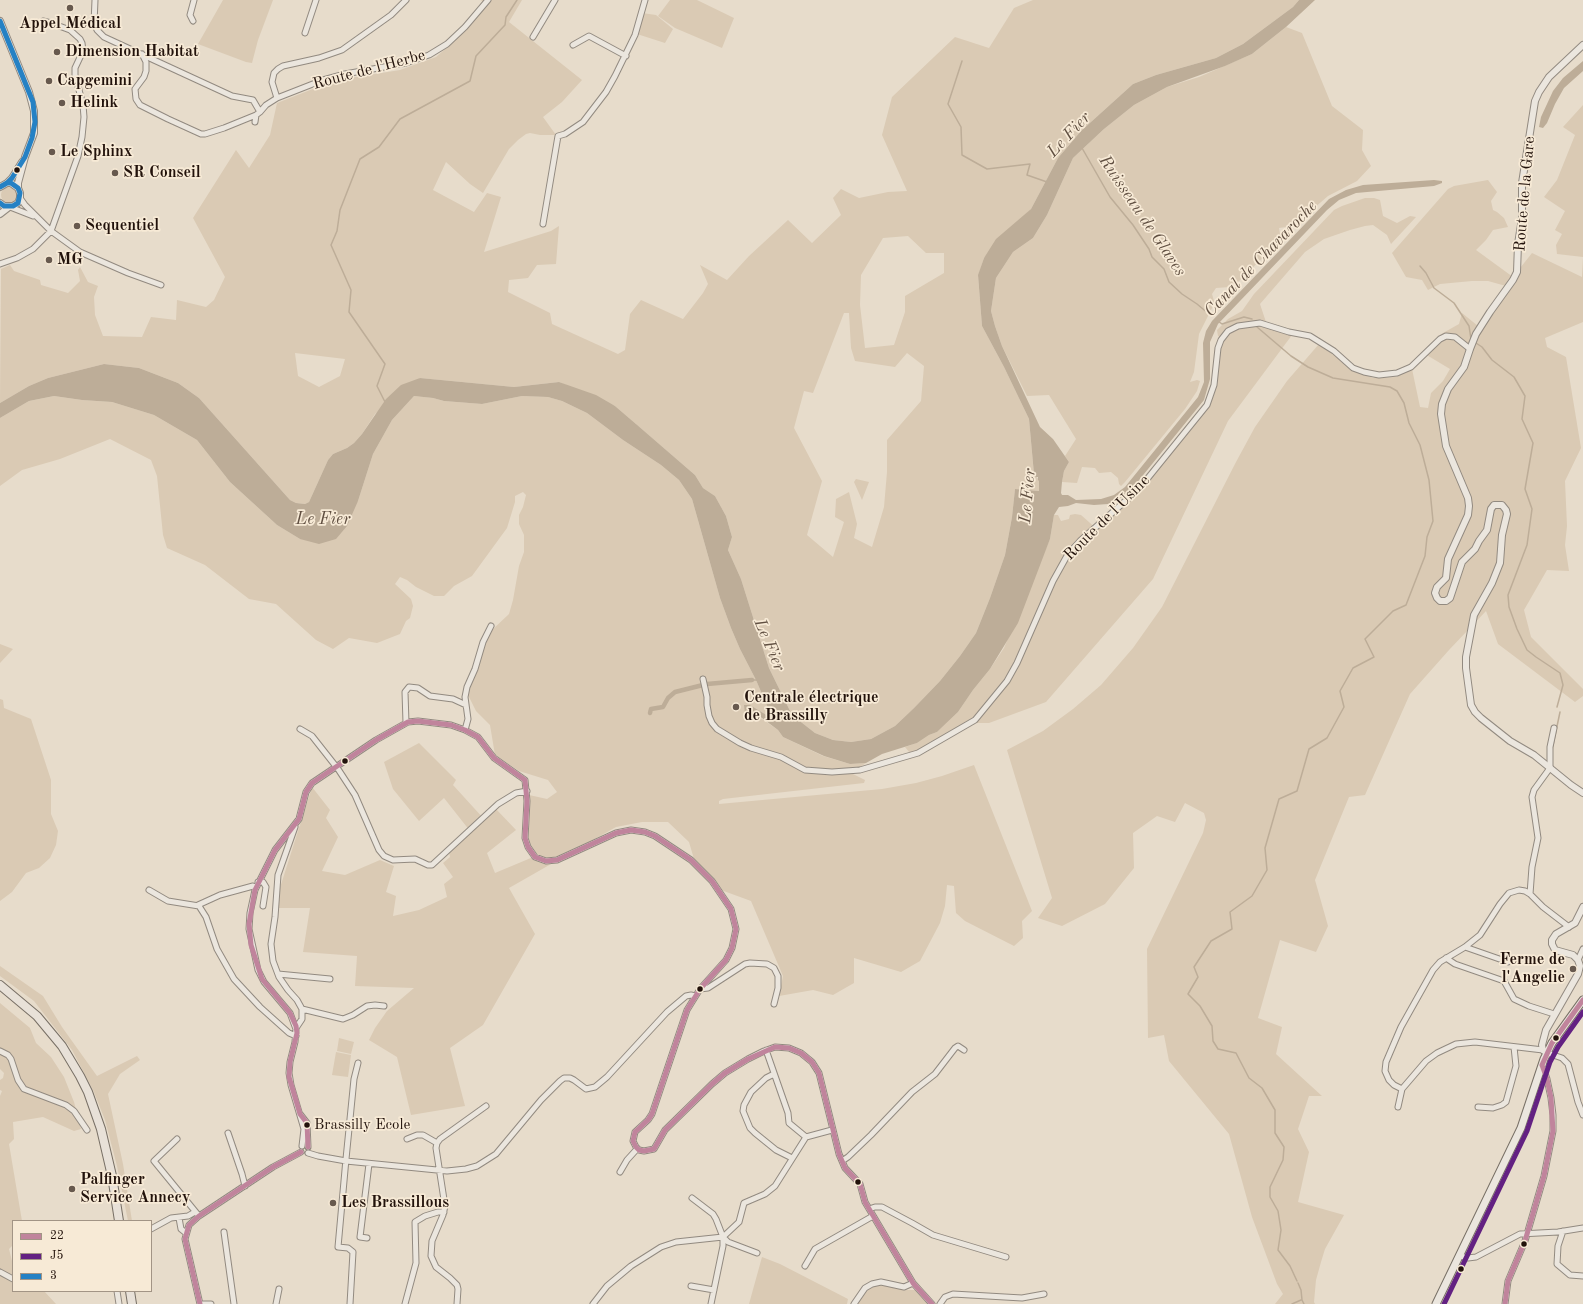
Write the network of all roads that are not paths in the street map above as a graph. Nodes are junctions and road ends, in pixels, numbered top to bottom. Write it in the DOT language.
graph roads {
  1 [pos="95,0"];
  2 [pos="194,0"];
  3 [pos="316,0"];
  4 [pos="406,0"];
  5 [pos="488,0"];
  6 [pos="555,0"];
  7 [pos="645,0"];
  8 [pos="0,21"];
  9 [pos="193,21"];
  10 [pos="43,22"];
  11 [pos="305,33"];
  12 [pos="533,38"];
  13 [pos="573,45"];
  14 [pos="1583,45"];
  15 [pos="142,54"];
  16 [pos="626,56"];
  17 [pos="155,59"];
  18 [pos="146,62"];
  19 [pos="277,98"];
  20 [pos="258,113"];
  21 [pos="256,122"];
  22 [pos="25,157"];
  23 [pos="2,185"];
  24 [pos="18,188"];
  25 [pos="20,198"];
  26 [pos="0,203"];
  27 [pos="9,207"];
  28 [pos="0,214"];
  29 [pos="38,218"];
  30 [pos="543,224"];
  31 [pos="51,231"];
  32 [pos="0,264"];
  33 [pos="162,285"];
  34 [pos="1470,349"];
  35 [pos="491,626"];
  36 [pos="704,683"];
  37 [pos="466,705"];
  38 [pos="406,723"];
  39 [pos="1554,728"];
  40 [pos="300,729"];
  41 [pos="465,730"];
  42 [pos="335,766"];
  43 [pos="1550,768"];
  44 [pos="527,791"];
  45 [pos="1583,793"];
  46 [pos="295,826"];
  47 [pos="257,884"];
  48 [pos="149,890"];
  49 [pos="1530,894"];
  50 [pos="198,905"];
  51 [pos="263,906"];
  52 [pos="1583,907"];
  53 [pos="1569,927"];
  54 [pos="1465,947"];
  55 [pos="1583,949"];
  56 [pos="1446,958"];
  57 [pos="1578,960"];
  58 [pos="1508,962"];
  59 [pos="278,974"];
  60 [pos="330,979"];
  61 [pos="0,985"];
  62 [pos="700,989"];
  63 [pos="695,996"];
  64 [pos="1583,1000"];
  65 [pos="774,1004"];
  66 [pos="384,1006"];
  67 [pos="302,1009"];
  68 [pos="1554,1014"];
  69 [pos="296,1028"];
  70 [pos="296,1036"];
  71 [pos="1514,1047"];
  72 [pos="766,1050"];
  73 [pos="964,1050"];
  74 [pos="0,1051"];
  75 [pos="1545,1052"];
  76 [pos="358,1063"];
  77 [pos="1542,1065"];
  78 [pos="774,1074"];
  79 [pos="1402,1089"];
  80 [pos="486,1106"];
  81 [pos="1398,1107"];
  82 [pos="1478,1107"];
  83 [pos="1583,1115"];
  84 [pos="87,1130"];
  85 [pos="832,1130"];
  86 [pos="228,1133"];
  87 [pos="806,1137"];
  88 [pos="177,1139"];
  89 [pos="407,1139"];
  90 [pos="437,1143"];
  91 [pos="305,1149"];
  92 [pos="637,1149"];
  93 [pos="792,1158"];
  94 [pos="346,1161"];
  95 [pos="842,1161"];
  96 [pos="369,1164"];
  97 [pos="439,1171"];
  98 [pos="620,1172"];
  99 [pos="245,1186"];
  100 [pos="692,1198"];
  101 [pos="869,1209"];
  102 [pos="444,1212"];
  103 [pos="197,1214"];
  104 [pos="873,1216"];
  105 [pos="178,1218"];
  106 [pos="119,1220"];
  107 [pos="152,1228"];
  108 [pos="1583,1228"];
  109 [pos="1563,1231"];
  110 [pos="224,1232"];
  111 [pos="186,1233"];
  112 [pos="1526,1233"];
  113 [pos="723,1237"];
  114 [pos="367,1238"];
  115 [pos="756,1253"];
  116 [pos="1460,1256"];
  117 [pos="1006,1257"];
  118 [pos="805,1266"];
  119 [pos="0,1272"];
  120 [pos="1583,1276"];
  121 [pos="12,1278"];
  122 [pos="913,1283"];
  123 [pos="692,1286"];
  124 [pos="279,1289"];
  125 [pos="714,1290"];
  126 [pos="117,1292"];
  127 [pos="130,1292"];
  128 [pos="1044,1294"];
  129 [pos="118,1304"];
  130 [pos="132,1304"];
  131 [pos="200,1304"];
  132 [pos="211,1304"];
  133 [pos="234,1304"];
  134 [pos="276,1304"];
  135 [pos="350,1304"];
  136 [pos="405,1304"];
  137 [pos="457,1304"];
  138 [pos="593,1304"];
  139 [pos="711,1304"];
  140 [pos="854,1304"];
  141 [pos="932,1304"];
  142 [pos="940,1304"];
  143 [pos="1436,1304"];
  144 [pos="1505,1304"];
  1 -- 15 [label="street"];
  2 -- 9 [label="street"];
  3 -- 11 [label="street"];
  4 -- 19 [label="street"];
  5 -- 19 [label="street, Route de l'Herbe"];
  6 -- 12 [label="street"];
  7 -- 16 [label="street"];
  8 -- 22 [label="street"];
  10 -- 31 [label="street"];
  13 -- 16 [label="street"];
  14 -- 34 [label="street, Route de la Gare"];
  15 -- 17 [label="street"];
  15 -- 18 [label="street"];
  16 -- 30 [label="street"];
  17 -- 18 [label="street"];
  17 -- 20 [label="street"];
  18 -- 20 [label="street, Route de l'Herbe"];
  19 -- 20 [label="street, Route de l'Herbe"];
  20 -- 21 [label="street"];
  22 -- 23 [label="street"];
  22 -- 24 [label="street"];
  23 -- 24 [label="street"];
  24 -- 25 [label="street"];
  25 -- 27 [label="street"];
  25 -- 29 [label="street"];
  26 -- 27 [label="street"];
  27 -- 28 [label="street"];
  27 -- 29 [label="street"];
  29 -- 31 [label="street"];
  31 -- 32 [label="street"];
  31 -- 33 [label="street"];
  34 -- 36 [label="street, Route de l'Usine"];
  34 -- 43 [label="street, Route de la Gare"];
  35 -- 37 [label="street"];
  37 -- 38 [label="street"];
  37 -- 41 [label="street"];
  38 -- 41 [label="street"];
  38 -- 42 [label="street"];
  39 -- 43 [label="street"];
  40 -- 42 [label="street"];
  41 -- 44 [label="street"];
  42 -- 44 [label="street"];
  42 -- 46 [label="street"];
  43 -- 45 [label="street"];
  43 -- 49 [label="street"];
  44 -- 62 [label="street"];
  46 -- 47 [label="street"];
  46 -- 59 [label="street"];
  47 -- 50 [label="street"];
  47 -- 51 [label="street"];
  47 -- 69 [label="street"];
  48 -- 50 [label="street"];
  49 -- 53 [label="street"];
  49 -- 54 [label="street"];
  50 -- 70 [label="street"];
  52 -- 53 [label="street"];
  53 -- 57 [label="street"];
  54 -- 56 [label="street"];
  54 -- 58 [label="street"];
  55 -- 57 [label="street"];
  56 -- 68 [label="street"];
  56 -- 79 [label="street"];
  57 -- 68 [label="street"];
  59 -- 60 [label="street"];
  59 -- 67 [label="street"];
  61 -- 106 [label="highway"];
  62 -- 63 [label="street"];
  62 -- 65 [label="street"];
  63 -- 92 [label="street"];
  63 -- 97 [label="street"];
  64 -- 75 [label="main road"];
  66 -- 67 [label="street"];
  67 -- 69 [label="street"];
  68 -- 75 [label="street"];
  69 -- 70 [label="street"];
  70 -- 91 [label="street"];
  71 -- 75 [label="street"];
  71 -- 79 [label="street"];
  71 -- 82 [label="street"];
  72 -- 78 [label="street"];
  72 -- 85 [label="street"];
  72 -- 92 [label="street"];
  73 -- 95 [label="street"];
  74 -- 84 [label="street"];
  75 -- 77 [label="main road"];
  75 -- 83 [label="street"];
  76 -- 94 [label="street"];
  77 -- 112 [label="street"];
  77 -- 116 [label="main road"];
  78 -- 87 [label="street"];
  78 -- 93 [label="street"];
  79 -- 81 [label="street"];
  80 -- 90 [label="street"];
  85 -- 87 [label="street"];
  85 -- 95 [label="street"];
  86 -- 99 [label="street"];
  87 -- 93 [label="street"];
  88 -- 103 [label="street"];
  89 -- 90 [label="street"];
  90 -- 97 [label="street"];
  91 -- 94 [label="street"];
  91 -- 99 [label="street"];
  92 -- 98 [label="street"];
  93 -- 113 [label="street"];
  94 -- 96 [label="street"];
  94 -- 135 [label="street"];
  95 -- 101 [label="street"];
  96 -- 97 [label="street"];
  96 -- 114 [label="street"];
  97 -- 102 [label="street"];
  99 -- 103 [label="street"];
  100 -- 113 [label="street"];
  101 -- 104 [label="street"];
  101 -- 117 [label="street"];
  102 -- 136 [label="street"];
  102 -- 137 [label="street"];
  103 -- 105 [label="street"];
  103 -- 111 [label="street"];
  104 -- 118 [label="street"];
  104 -- 122 [label="street"];
  105 -- 107 [label="street"];
  105 -- 111 [label="street"];
  108 -- 109 [label="street"];
  109 -- 112 [label="street"];
  109 -- 120 [label="street"];
  110 -- 133 [label="street"];
  111 -- 131 [label="street"];
  112 -- 116 [label="street"];
  112 -- 144 [label="street"];
  113 -- 115 [label="street"];
  113 -- 125 [label="street"];
  113 -- 138 [label="street"];
  116 -- 143 [label="main road"];
  119 -- 121 [label="street"];
  122 -- 140 [label="street"];
  122 -- 141 [label="street"];
  123 -- 125 [label="street"];
  124 -- 134 [label="street"];
  125 -- 139 [label="street"];
  126 -- 129 [label="street"];
  127 -- 130 [label="highway"];
  128 -- 142 [label="street"];
  131 -- 132 [label="street"];
}
